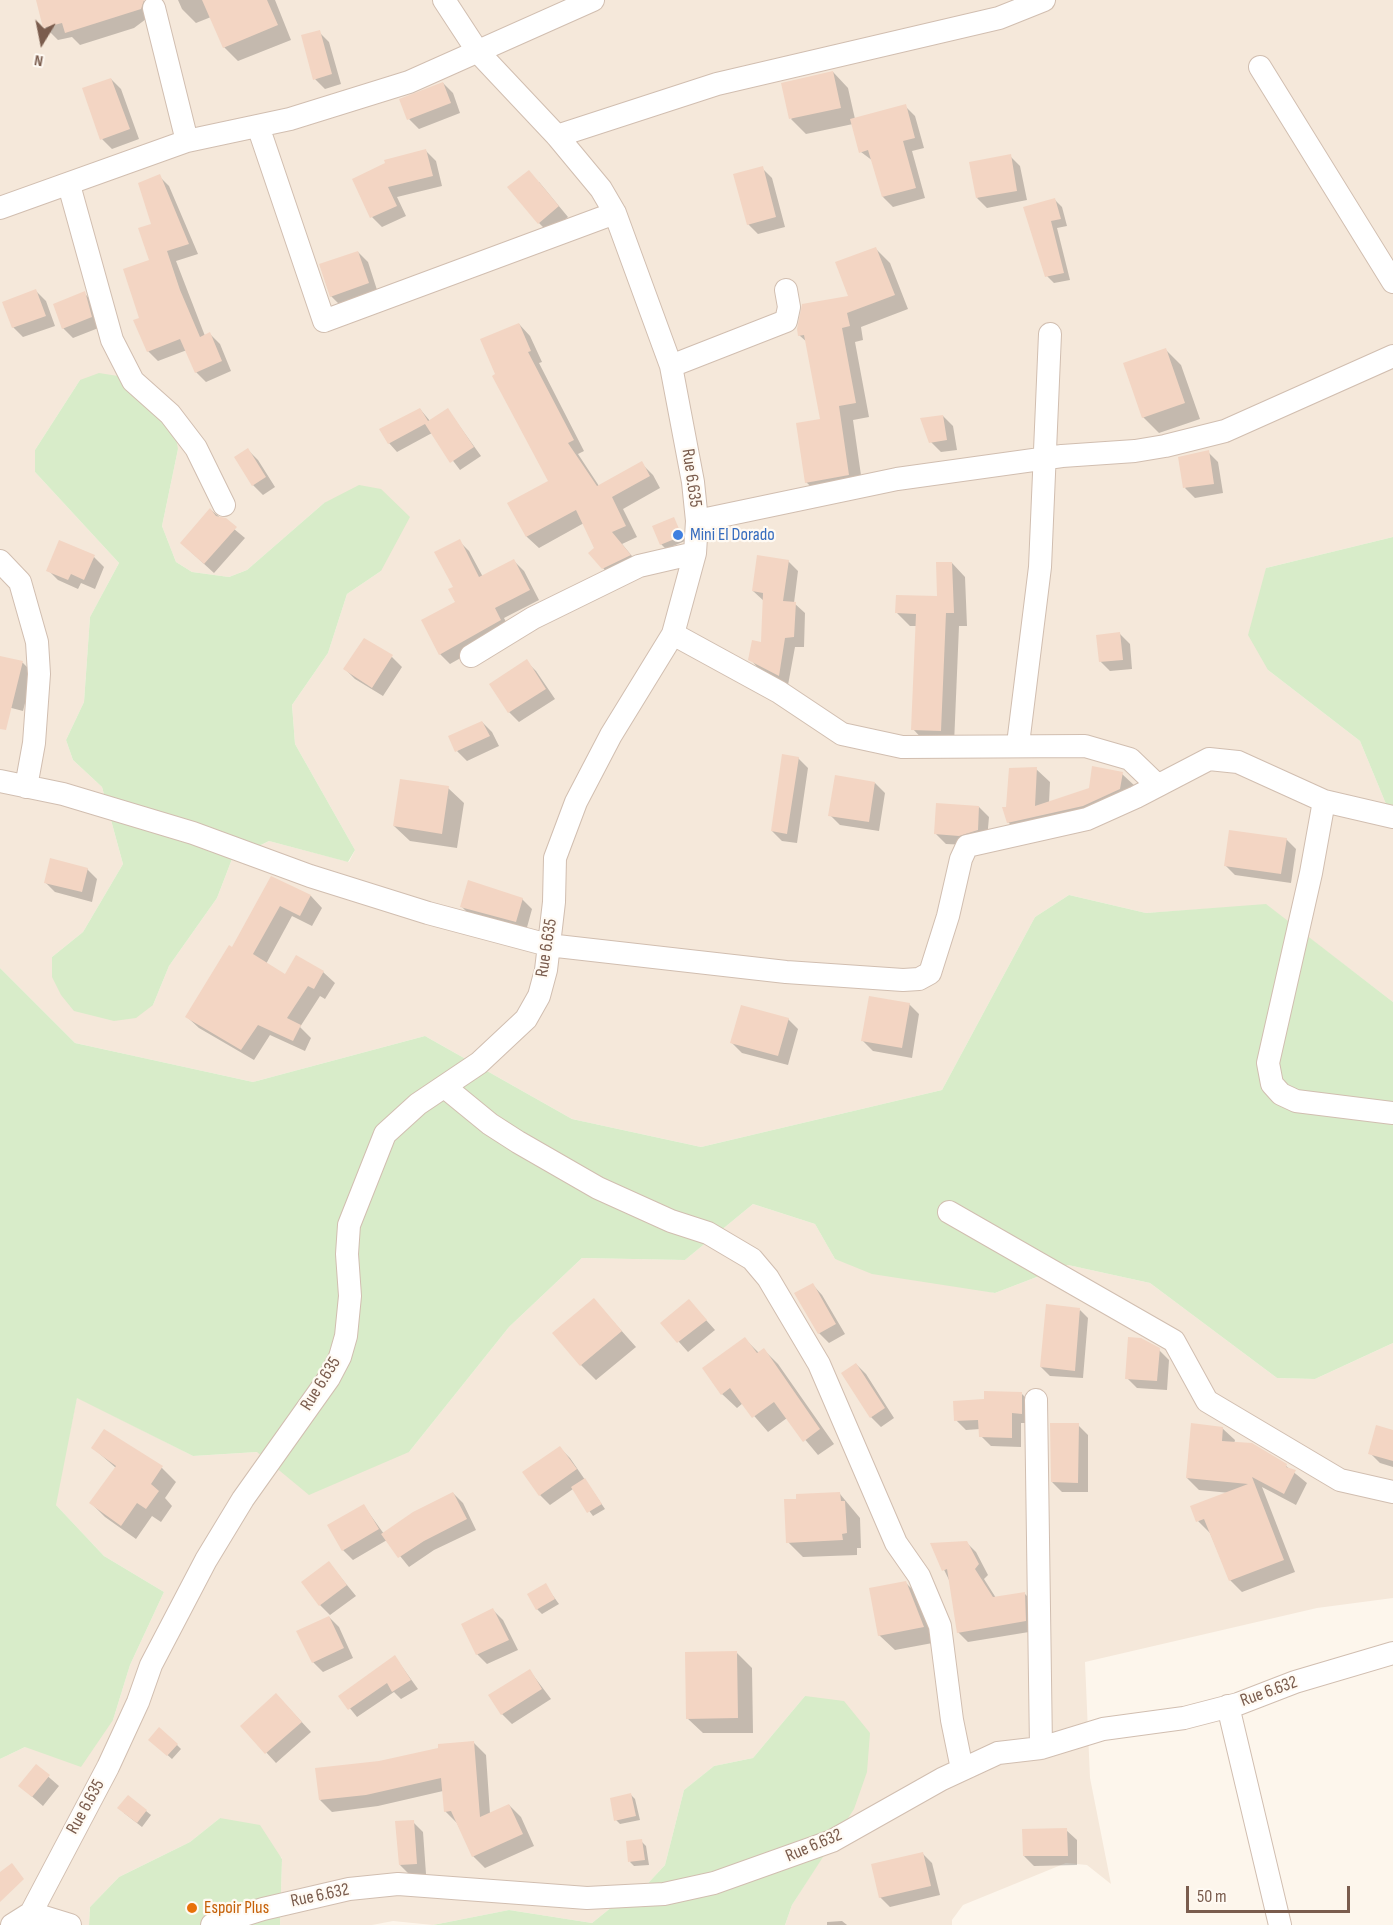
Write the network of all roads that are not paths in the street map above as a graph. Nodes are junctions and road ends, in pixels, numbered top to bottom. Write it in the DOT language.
graph roads {
  1 [pos="444,0"];
  2 [pos="594,0"];
  3 [pos="1044,0"];
  4 [pos="154,8"];
  5 [pos="478,52"];
  6 [pos="1260,67"];
  7 [pos="258,126"];
  8 [pos="557,136"];
  9 [pos="187,141"];
  10 [pos="69,185"];
  11 [pos="1,203"];
  12 [pos="615,213"];
  13 [pos="1393,282"];
  14 [pos="786,290"];
  15 [pos="1050,334"];
  16 [pos="1393,356"];
  17 [pos="671,366"];
  18 [pos="1043,459"];
  19 [pos="224,505"];
  20 [pos="697,521"];
  21 [pos="695,553"];
  22 [pos="0,561"];
  23 [pos="673,634"];
  24 [pos="471,656"];
  25 [pos="1018,744"];
  26 [pos="0,781"];
  27 [pos="1157,785"];
  28 [pos="26,787"];
  29 [pos="1324,801"];
  30 [pos="1393,817"];
  31 [pos="548,945"];
  32 [pos="446,1088"];
  33 [pos="1393,1113"];
  34 [pos="949,1212"];
  35 [pos="1036,1400"];
  36 [pos="1393,1492"];
  37 [pos="1393,1653"];
  38 [pos="1228,1707"];
  39 [pos="1041,1749"];
  40 [pos="962,1769"];
  41 [pos="31,1913"];
  42 [pos="12,1925"];
  43 [pos="70,1925"];
  44 [pos="212,1925"];
  45 [pos="1280,1925"];
  1 -- 5 [label="street, Rue 6.635"];
  2 -- 5 [label="street"];
  3 -- 8 [label="street"];
  4 -- 9 [label="street"];
  5 -- 7 [label="street"];
  5 -- 8 [label="street, Rue 6.635"];
  6 -- 13 [label="street"];
  7 -- 9 [label="street"];
  7 -- 12 [label="street"];
  8 -- 12 [label="street, Rue 6.635"];
  9 -- 10 [label="street"];
  10 -- 11 [label="street"];
  10 -- 19 [label="street"];
  12 -- 17 [label="street, Rue 6.635"];
  14 -- 17 [label="street"];
  15 -- 18 [label="street"];
  16 -- 18 [label="street"];
  17 -- 20 [label="street, Rue 6.635"];
  18 -- 20 [label="street"];
  18 -- 25 [label="street"];
  20 -- 21 [label="street, Rue 6.635"];
  21 -- 23 [label="street, Rue 6.635"];
  21 -- 24 [label="street"];
  22 -- 28 [label="street"];
  23 -- 25 [label="street"];
  23 -- 31 [label="street, Rue 6.635"];
  25 -- 27 [label="street"];
  26 -- 28 [label="street"];
  27 -- 29 [label="street"];
  27 -- 31 [label="street"];
  28 -- 31 [label="street"];
  29 -- 30 [label="street"];
  29 -- 33 [label="street"];
  31 -- 32 [label="street, Rue 6.635"];
  32 -- 40 [label="street"];
  32 -- 41 [label="street, Rue 6.635"];
  34 -- 36 [label="street"];
  35 -- 39 [label="street"];
  37 -- 38 [label="street, Rue 6.632"];
  38 -- 39 [label="street, Rue 6.632"];
  38 -- 45 [label="street"];
  39 -- 40 [label="street, Rue 6.632"];
  40 -- 44 [label="street, Rue 6.632"];
  41 -- 42 [label="street"];
  41 -- 43 [label="street"];
}
